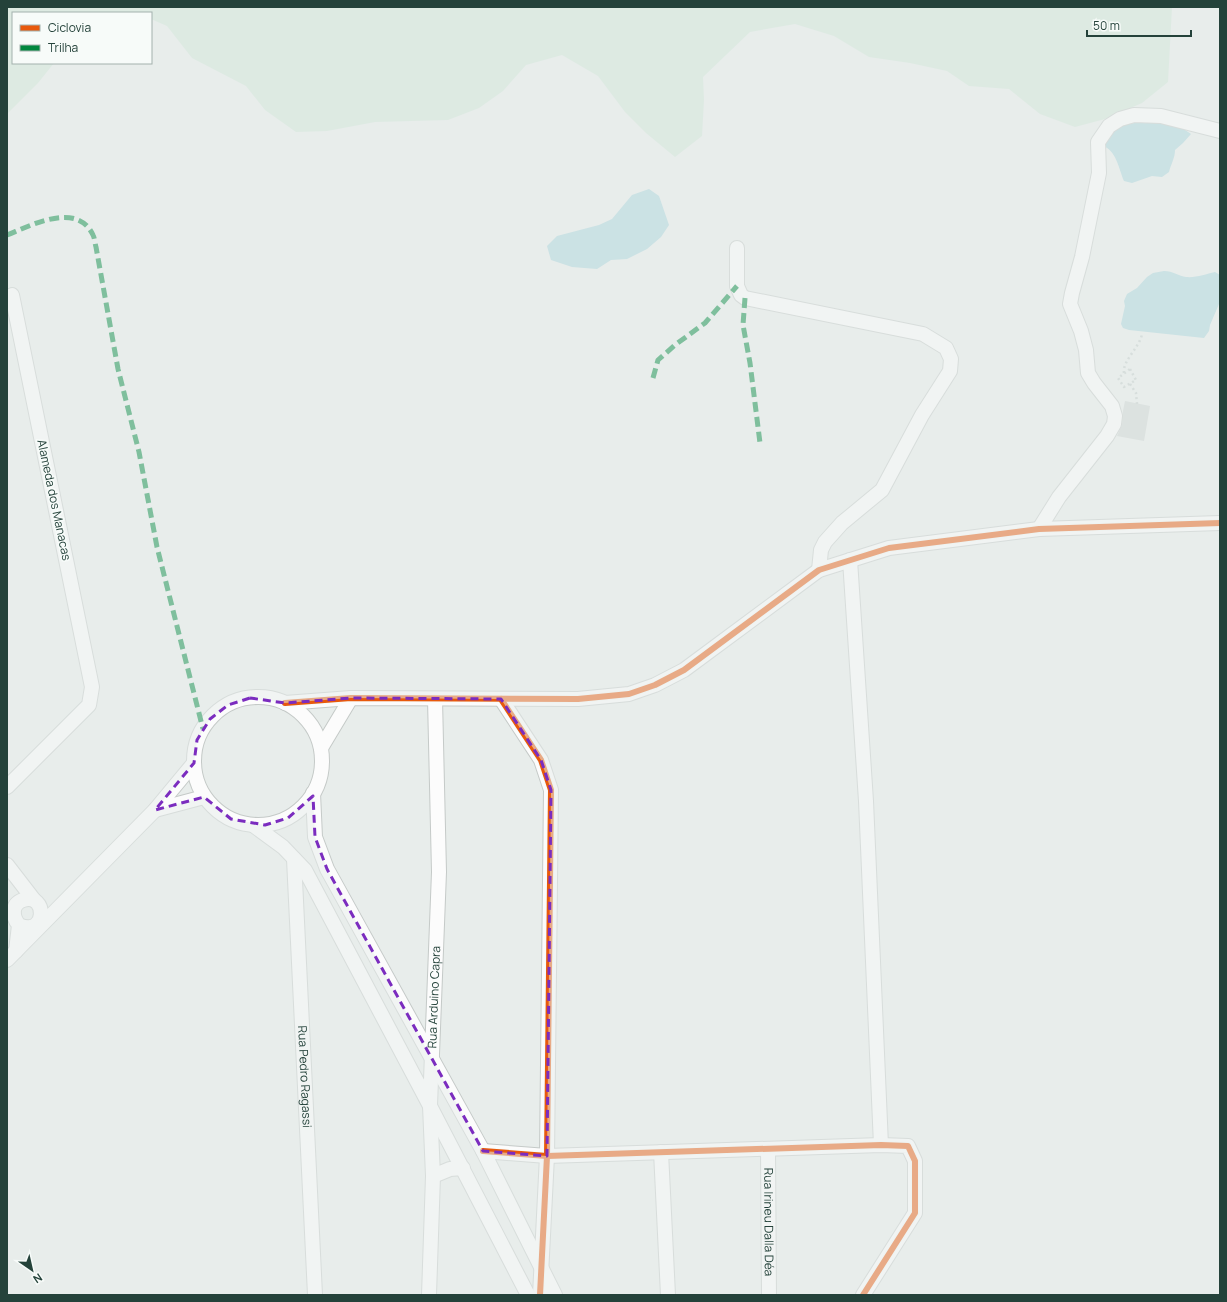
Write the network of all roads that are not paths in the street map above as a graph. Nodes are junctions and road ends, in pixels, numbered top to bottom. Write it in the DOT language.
graph roads {
  1 [pos="1220,131"];
  2 [pos="737,248"];
  3 [pos="12,295"];
  4 [pos="1220,523"];
  5 [pos="1038,529"];
  6 [pos="850,560"];
  7 [pos="818,570"];
  8 [pos="351,698"];
  9 [pos="435,699"];
  10 [pos="501,699"];
  11 [pos="285,703"];
  12 [pos="321,748"];
  13 [pos="194,763"];
  14 [pos="7,787"];
  15 [pos="313,793"];
  16 [pos="204,796"];
  17 [pos="155,810"];
  18 [pos="253,825"];
  19 [pos="294,859"];
  20 [pos="7,865"];
  21 [pos="37,904"];
  22 [pos="62,905"];
  23 [pos="13,914"];
  24 [pos="12,955"];
  25 [pos="433,1060"];
  26 [pos="430,1106"];
  27 [pos="881,1145"];
  28 [pos="768,1149"];
  29 [pos="483,1151"];
  30 [pos="661,1152"];
  31 [pos="547,1156"];
  32 [pos="462,1168"];
  33 [pos="433,1176"];
  34 [pos="542,1268"];
  35 [pos="315,1295"];
  36 [pos="429,1295"];
  37 [pos="528,1295"];
  38 [pos="540,1295"];
  39 [pos="555,1295"];
  40 [pos="668,1295"];
  41 [pos="769,1295"];
  42 [pos="863,1295"];
  1 -- 5 [label="street"];
  2 -- 7 [label="street"];
  3 -- 14 [label="street, Alameda dos Manacas"];
  4 -- 5 [label="street"];
  5 -- 6 [label="street"];
  6 -- 7 [label="street"];
  6 -- 27 [label="street"];
  7 -- 10 [label="street"];
  8 -- 9 [label="street"];
  8 -- 11 [label="street"];
  8 -- 12 [label="street"];
  9 -- 10 [label="street"];
  9 -- 25 [label="street, Rua Arduino Capra"];
  10 -- 31 [label="street"];
  11 -- 12 [label="street"];
  11 -- 13 [label="street"];
  12 -- 15 [label="street"];
  13 -- 16 [label="street"];
  13 -- 17 [label="street"];
  15 -- 18 [label="street"];
  15 -- 25 [label="street"];
  16 -- 17 [label="street"];
  16 -- 18 [label="street"];
  17 -- 22 [label="street"];
  18 -- 19 [label="street"];
  19 -- 26 [label="street"];
  19 -- 35 [label="street, Rua Pedro Ragassi"];
  20 -- 21 [label="street"];
  21 -- 22 [label="street"];
  21 -- 23 [label="street"];
  21 -- 23 [label="street"];
  22 -- 24 [label="street"];
  23 -- 24 [label="street"];
  25 -- 26 [label="street, Rua Arduino Capra"];
  25 -- 29 [label="street"];
  26 -- 32 [label="street"];
  26 -- 33 [label="street, Rua Arduino Capra"];
  27 -- 28 [label="street"];
  27 -- 42 [label="street"];
  28 -- 30 [label="street"];
  28 -- 41 [label="street, Rua Irineu Dalla Déa"];
  29 -- 31 [label="street"];
  29 -- 34 [label="street"];
  30 -- 31 [label="street"];
  30 -- 40 [label="street"];
  31 -- 34 [label="street"];
  32 -- 33 [label="street"];
  32 -- 37 [label="street"];
  33 -- 36 [label="street, Rua Arduino Capra"];
  34 -- 38 [label="street"];
  34 -- 39 [label="street"];
}
